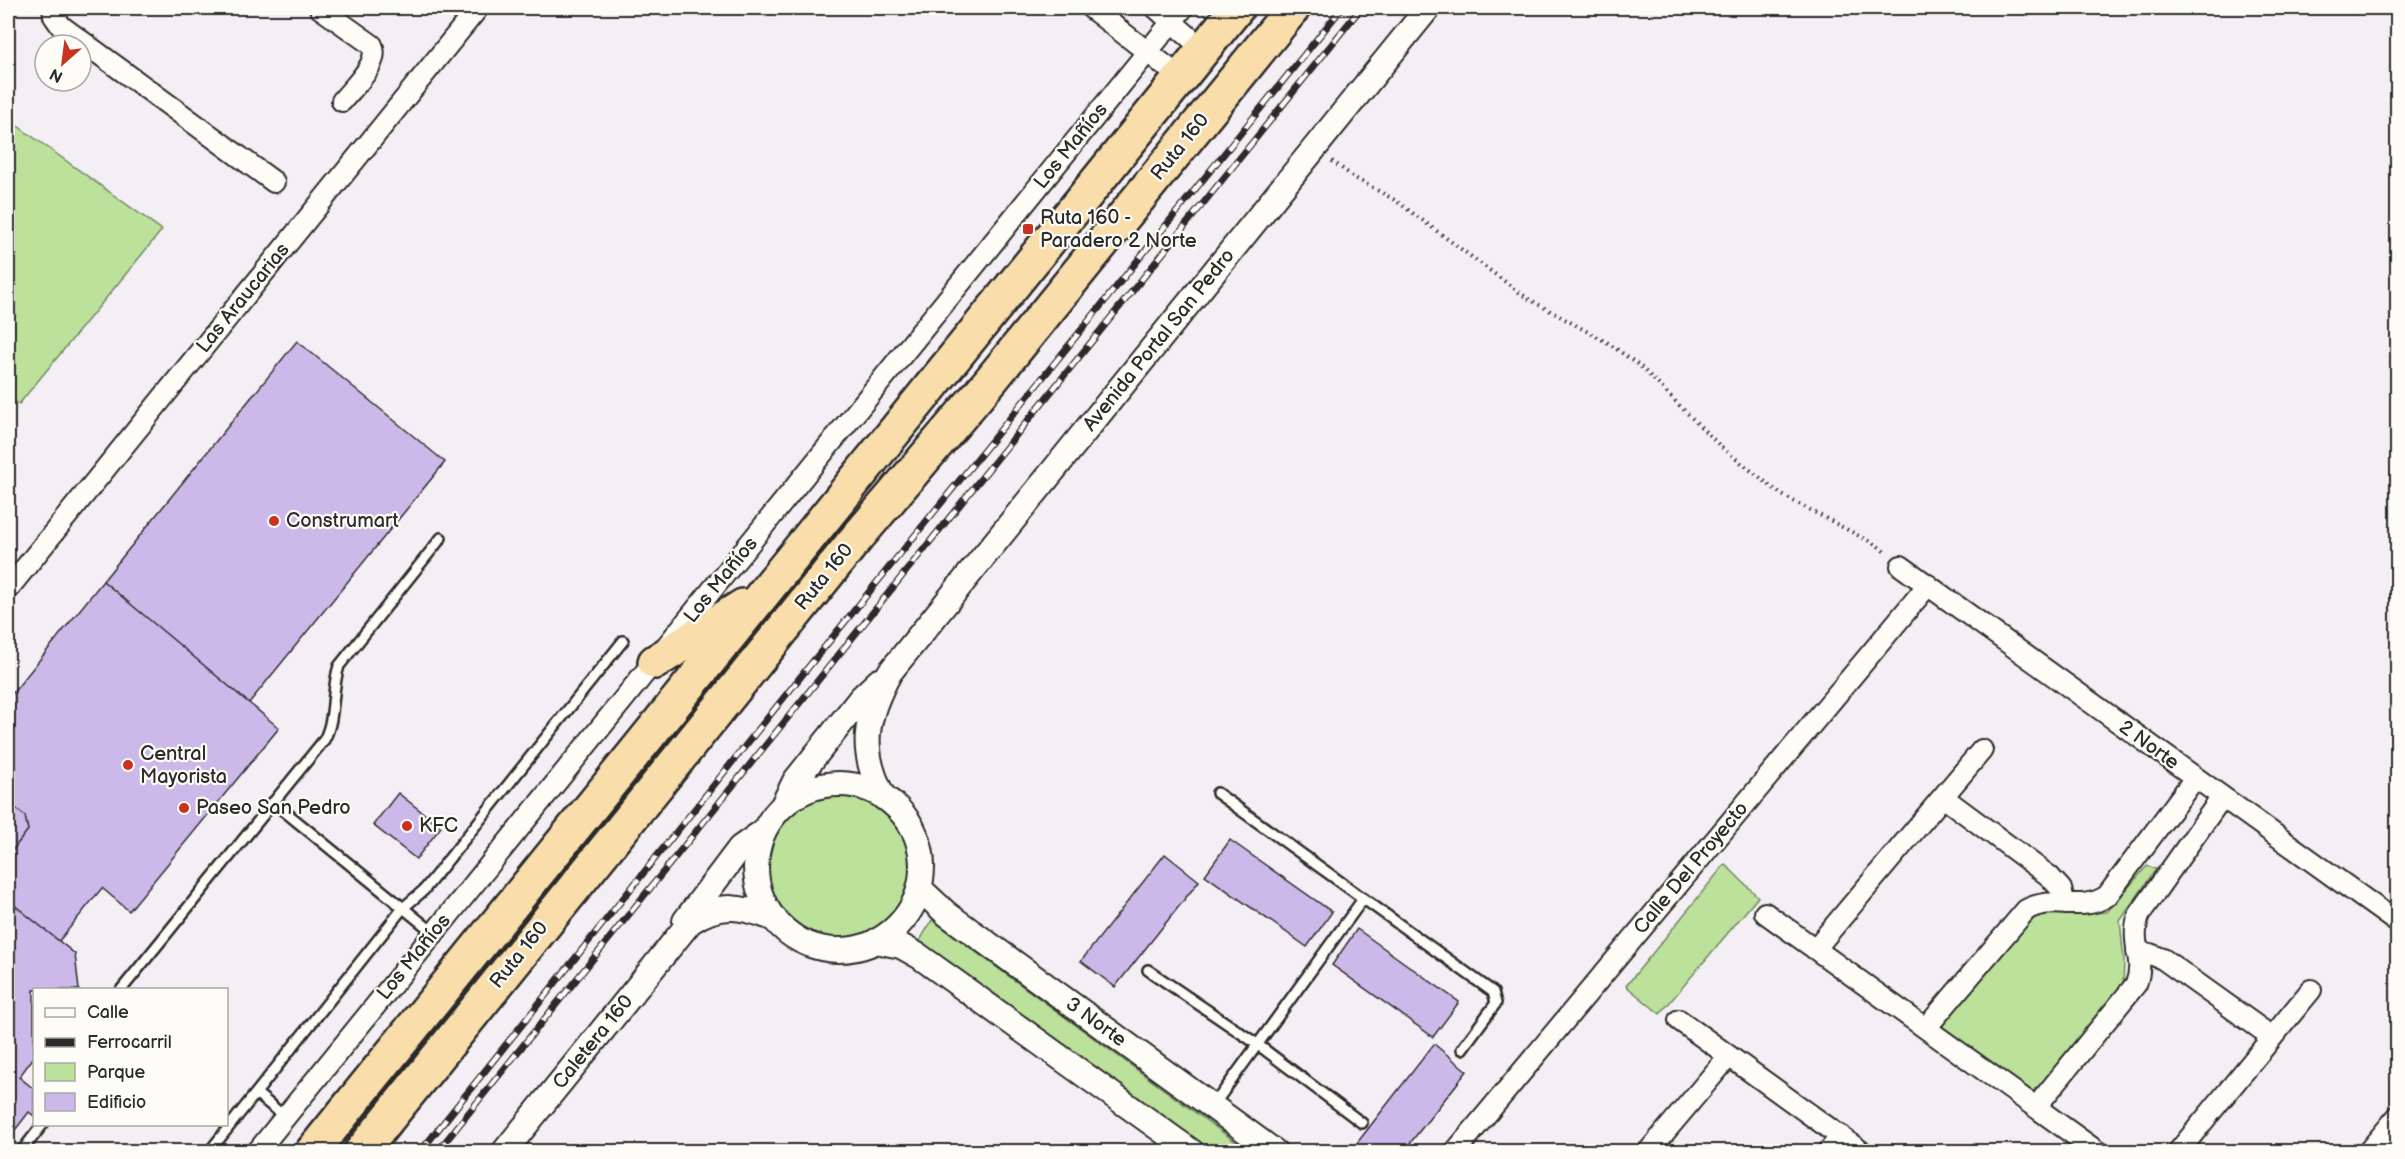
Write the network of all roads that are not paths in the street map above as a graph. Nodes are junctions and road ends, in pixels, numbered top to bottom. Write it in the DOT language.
graph roads {
  1 [pos="53,8"];
  2 [pos="320,8"];
  3 [pos="478,8"];
  4 [pos="1091,8"];
  5 [pos="1156,8"];
  6 [pos="1237,8"];
  7 [pos="1293,8"];
  8 [pos="1428,8"];
  9 [pos="1178,14"];
  10 [pos="1203,49"];
  11 [pos="1147,51"];
  12 [pos="1181,78"];
  13 [pos="1227,90"];
  14 [pos="342,101"];
  15 [pos="274,182"];
  16 [pos="441,538"];
  17 [pos="1901,566"];
  18 [pos="1928,585"];
  19 [pos="8,589"];
  20 [pos="767,590"];
  21 [pos="623,641"];
  22 [pos="655,662"];
  23 [pos="890,672"];
  24 [pos="1982,750"];
  25 [pos="2195,778"];
  26 [pos="1217,794"];
  27 [pos="1942,797"];
  28 [pos="2222,797"];
  29 [pos="884,798"];
  30 [pos="273,802"];
  31 [pos="782,807"];
  32 [pos="764,831"];
  33 [pos="920,888"];
  34 [pos="1363,899"];
  35 [pos="2065,904"];
  36 [pos="403,908"];
  37 [pos="1765,913"];
  38 [pos="775,919"];
  39 [pos="2397,923"];
  40 [pos="682,932"];
  41 [pos="434,933"];
  42 [pos="876,941"];
  43 [pos="1815,949"];
  44 [pos="2137,952"];
  45 [pos="1148,970"];
  46 [pos="123,988"];
  47 [pos="2311,990"];
  48 [pos="1679,1020"];
  49 [pos="1926,1028"];
  50 [pos="2272,1037"];
  51 [pos="1257,1044"];
  52 [pos="1462,1049"];
  53 [pos="1728,1056"];
  54 [pos="256,1093"];
  55 [pos="1213,1106"];
  56 [pos="2036,1107"];
  57 [pos="2397,1116"];
  58 [pos="285,1117"];
  59 [pos="1362,1123"];
  60 [pos="42,1126"];
  61 [pos="1840,1136"];
  62 [pos="21,1152"];
  63 [pos="209,1152"];
  64 [pos="257,1152"];
  65 [pos="312,1152"];
  66 [pos="361,1152"];
  67 [pos="504,1152"];
  68 [pos="1192,1152"];
  69 [pos="1275,1152"];
  70 [pos="1455,1152"];
  71 [pos="1648,1152"];
  72 [pos="1828,1152"];
  73 [pos="1862,1152"];
  74 [pos="2098,1152"];
  75 [pos="2178,1152"];
  76 [pos="2368,1152"];
  1 -- 15 [label="street"];
  2 -- 14 [label="street"];
  3 -- 19 [label="street, Las Araucarias"];
  4 -- 11 [label="street"];
  5 -- 9 [label="street"];
  6 -- 10 [label="highway, Ruta 160"];
  7 -- 13 [label="highway, Ruta 160"];
  8 -- 23 [label="street, Avenida Portal San Pedro"];
  9 -- 10 [label="street"];
  9 -- 11 [label="street, Los Mañíos"];
  10 -- 12 [label="highway, Ruta 160"];
  10 -- 13 [label="highway"];
  11 -- 12 [label="street"];
  11 -- 22 [label="street, Los Mañíos"];
  12 -- 13 [label="highway"];
  12 -- 20 [label="highway, Ruta 160"];
  13 -- 66 [label="highway, Ruta 160"];
  16 -- 30 [label="lane"];
  17 -- 18 [label="street, 2 Norte"];
  18 -- 25 [label="street, 2 Norte"];
  18 -- 70 [label="street, Calle Del Proyecto"];
  20 -- 22 [label="highway"];
  20 -- 65 [label="highway, Ruta 160"];
  21 -- 36 [label="lane"];
  22 -- 41 [label="street, Los Mañíos"];
  23 -- 29 [label="street, Avenida Portal San Pedro"];
  23 -- 31 [label="street, Avenida Portal San Pedro"];
  24 -- 27 [label="street"];
  25 -- 28 [label="street, 2 Norte"];
  25 -- 35 [label="street"];
  26 -- 34 [label="lane"];
  27 -- 35 [label="street"];
  27 -- 43 [label="street"];
  28 -- 39 [label="street, 2 Norte"];
  28 -- 44 [label="street"];
  29 -- 31 [label="street"];
  29 -- 33 [label="street"];
  30 -- 36 [label="lane"];
  30 -- 46 [label="lane"];
  31 -- 32 [label="street"];
  32 -- 38 [label="street"];
  32 -- 40 [label="street, Caletera 160"];
  33 -- 42 [label="street"];
  33 -- 55 [label="street, 3 Norte"];
  34 -- 51 [label="lane"];
  34 -- 52 [label="lane"];
  35 -- 49 [label="street"];
  36 -- 41 [label="lane"];
  36 -- 54 [label="lane"];
  37 -- 43 [label="street"];
  38 -- 40 [label="street, Caletera 160"];
  38 -- 42 [label="street"];
  40 -- 67 [label="street, Caletera 160"];
  41 -- 58 [label="street, Los Mañíos"];
  42 -- 68 [label="street"];
  43 -- 49 [label="street"];
  44 -- 50 [label="street"];
  44 -- 56 [label="street"];
  45 -- 51 [label="lane"];
  47 -- 50 [label="street"];
  48 -- 53 [label="street"];
  49 -- 56 [label="street"];
  50 -- 75 [label="street"];
  51 -- 55 [label="lane"];
  51 -- 59 [label="lane"];
  53 -- 61 [label="street"];
  53 -- 71 [label="street"];
  54 -- 58 [label="lane"];
  54 -- 63 [label="lane"];
  55 -- 69 [label="street, 3 Norte"];
  56 -- 74 [label="street"];
  57 -- 76 [label="street"];
  58 -- 64 [label="street, Los Mañíos"];
  60 -- 62 [label="lane"];
  61 -- 72 [label="street"];
  61 -- 73 [label="street"];
}
